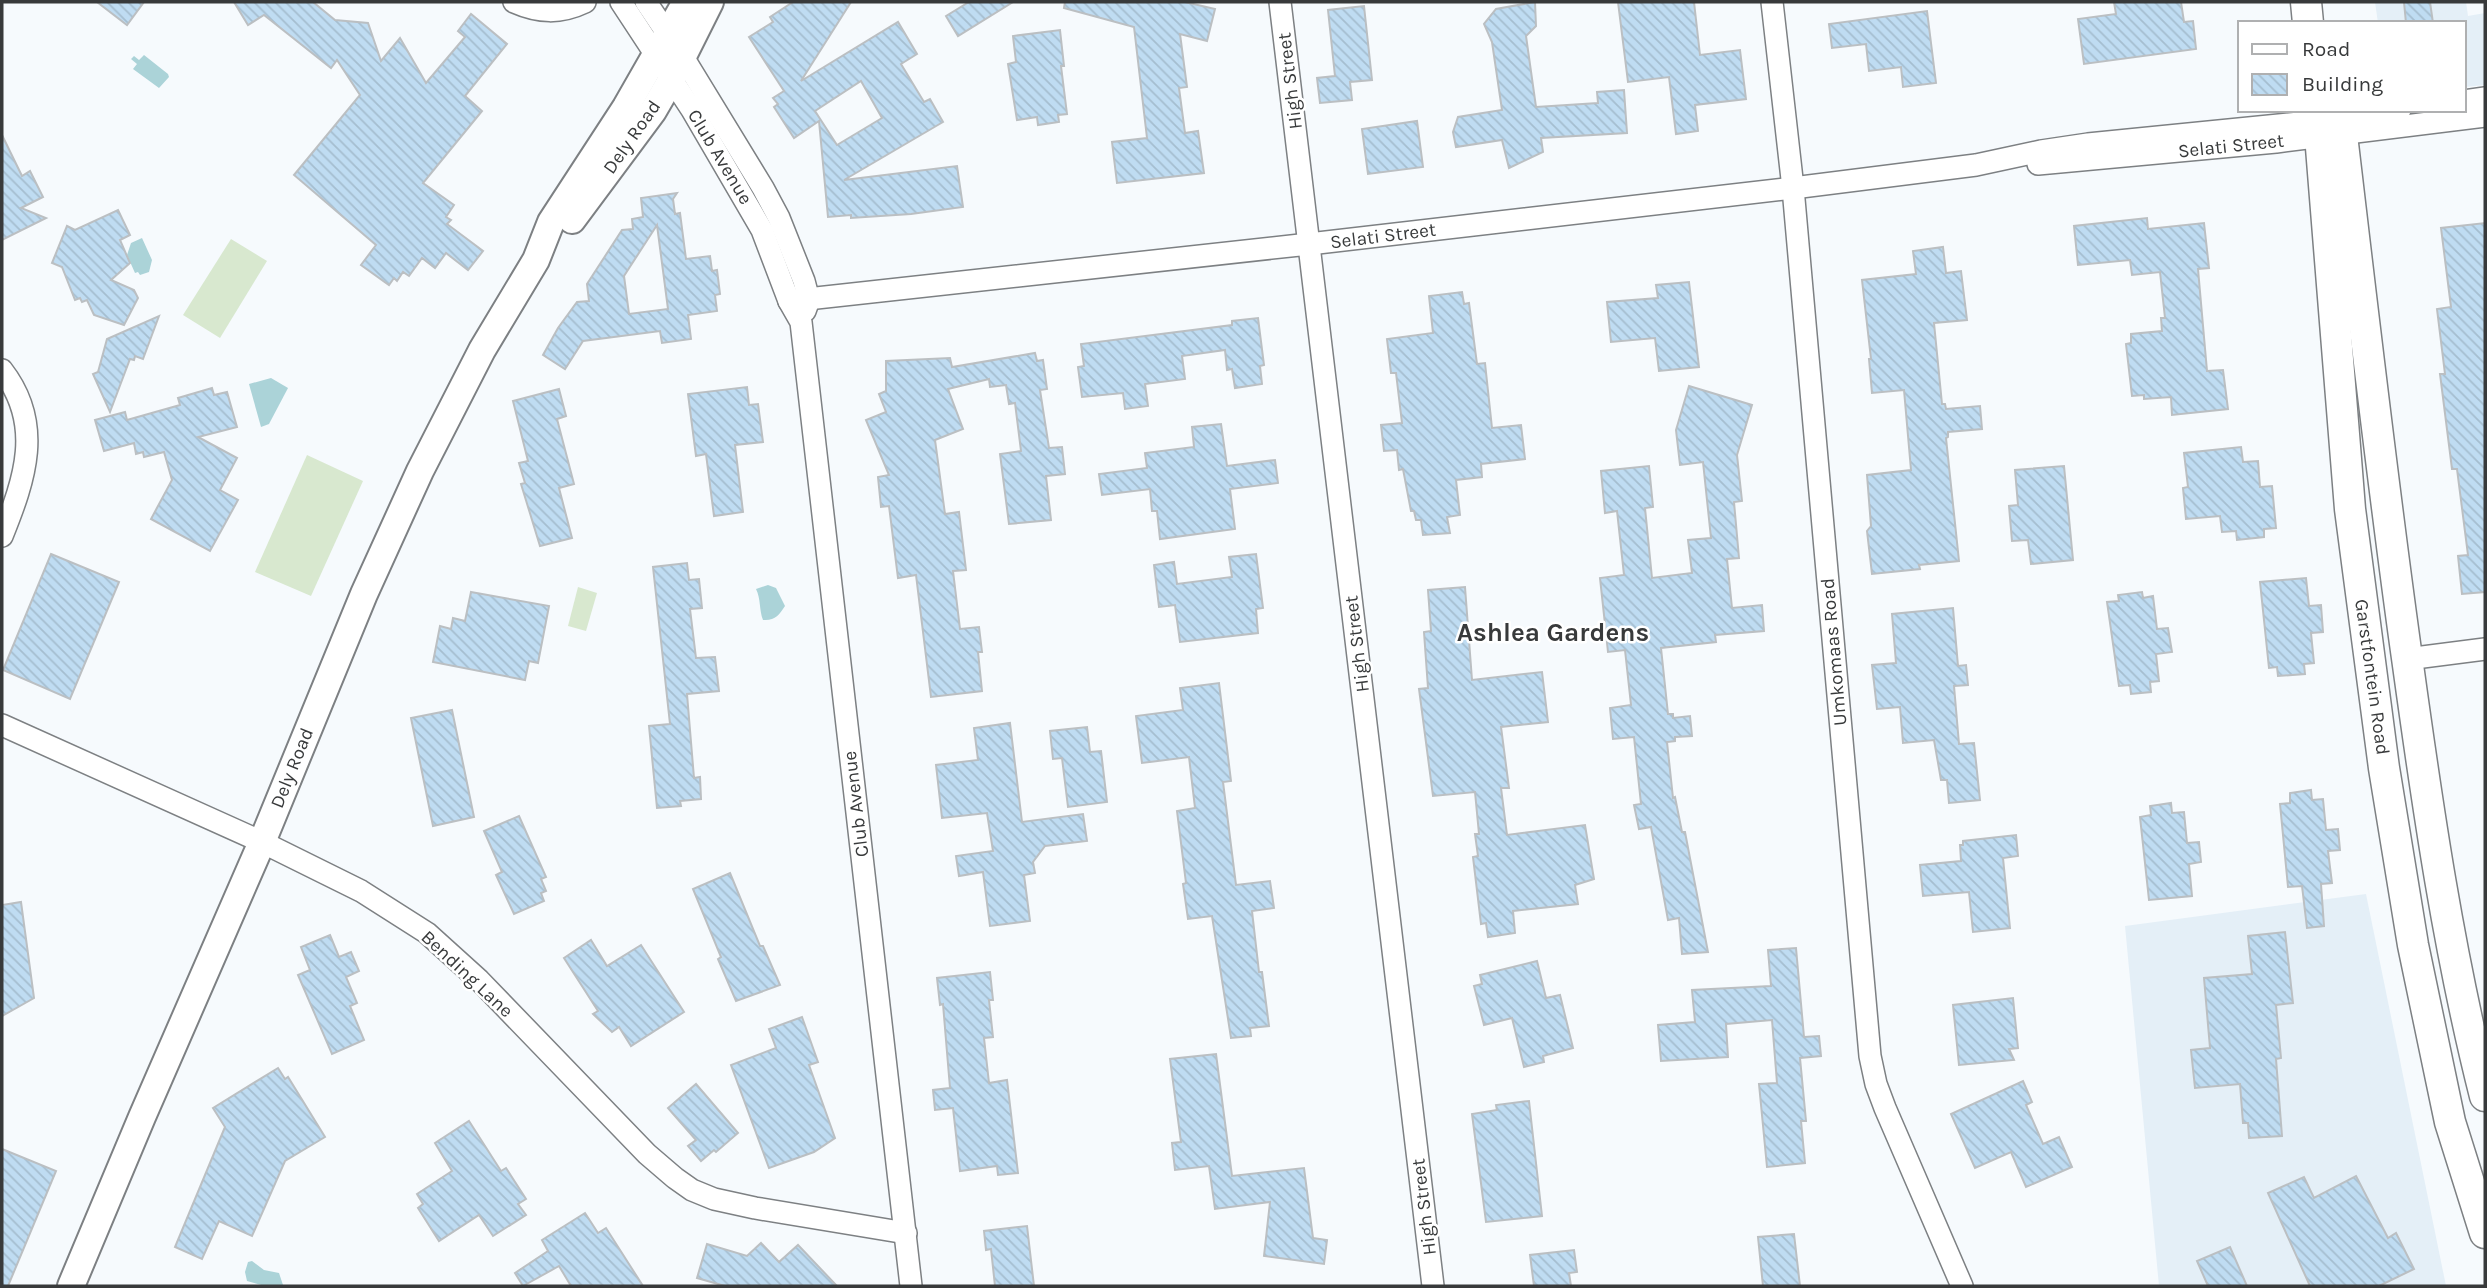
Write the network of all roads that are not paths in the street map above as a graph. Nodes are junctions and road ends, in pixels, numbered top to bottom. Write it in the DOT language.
graph roads {
  1 [pos="514,2"];
  2 [pos="585,2"];
  3 [pos="621,2"];
  4 [pos="646,2"];
  5 [pos="686,2"];
  6 [pos="710,2"];
  7 [pos="1280,2"];
  8 [pos="1772,2"];
  9 [pos="2305,2"];
  10 [pos="2326,2"];
  11 [pos="2308,21"];
  12 [pos="2328,21"];
  13 [pos="662,45"];
  14 [pos="677,68"];
  15 [pos="2485,98"];
  16 [pos="2466,101"];
  17 [pos="2388,112"];
  18 [pos="2485,116"];
  19 [pos="2330,122"];
  20 [pos="1793,188"];
  21 [pos="1309,244"];
  22 [pos="536,260"];
  23 [pos="799,301"];
  24 [pos="2,370"];
  25 [pos="2,536"];
  26 [pos="2485,649"];
  27 [pos="2407,659"];
  28 [pos="2,725"];
  29 [pos="262,842"];
  30 [pos="2485,1096"];
  31 [pos="906,1233"];
  32 [pos="2485,1233"];
  33 [pos="71,1286"];
  34 [pos="911,1286"];
  35 [pos="1433,1286"];
  36 [pos="1962,1286"];
  1 -- 2 [label="street"];
  3 -- 13 [label="street, Club Avenue"];
  4 -- 13 [label="street, Club Avenue"];
  5 -- 13 [label="street, Dely Road"];
  6 -- 14 [label="street, Dely Road"];
  7 -- 21 [label="street, High Street"];
  8 -- 20 [label="street, Umkomaas Road"];
  9 -- 11 [label="main road"];
  10 -- 12 [label="main road"];
  13 -- 14 [label="street, Club Avenue"];
  13 -- 22 [label="street, Dely Road"];
  14 -- 22 [label="street, Dely Road"];
  14 -- 23 [label="street, Club Avenue"];
  15 -- 16 [label="street"];
  17 -- 19 [label="street, Selati Street"];
  18 -- 19 [label="street, Selati Street"];
  19 -- 20 [label="street, Selati Street"];
  19 -- 27 [label="main road, Garstfontein Road"];
  19 -- 32 [label="main road, Garstfontein Road"];
  20 -- 21 [label="street, Selati Street"];
  20 -- 36 [label="street, Umkomaas Road"];
  21 -- 23 [label="street, Selati Street"];
  21 -- 35 [label="street, High Street"];
  22 -- 29 [label="street, Dely Road"];
  23 -- 31 [label="street, Club Avenue"];
  24 -- 25 [label="street"];
  26 -- 27 [label="street"];
  27 -- 30 [label="main road, Garstfontein Road"];
  28 -- 29 [label="street, Bending Lane"];
  29 -- 31 [label="street, Bending Lane"];
  29 -- 33 [label="street, Dely Road"];
  31 -- 34 [label="street, Club Avenue"];
}
